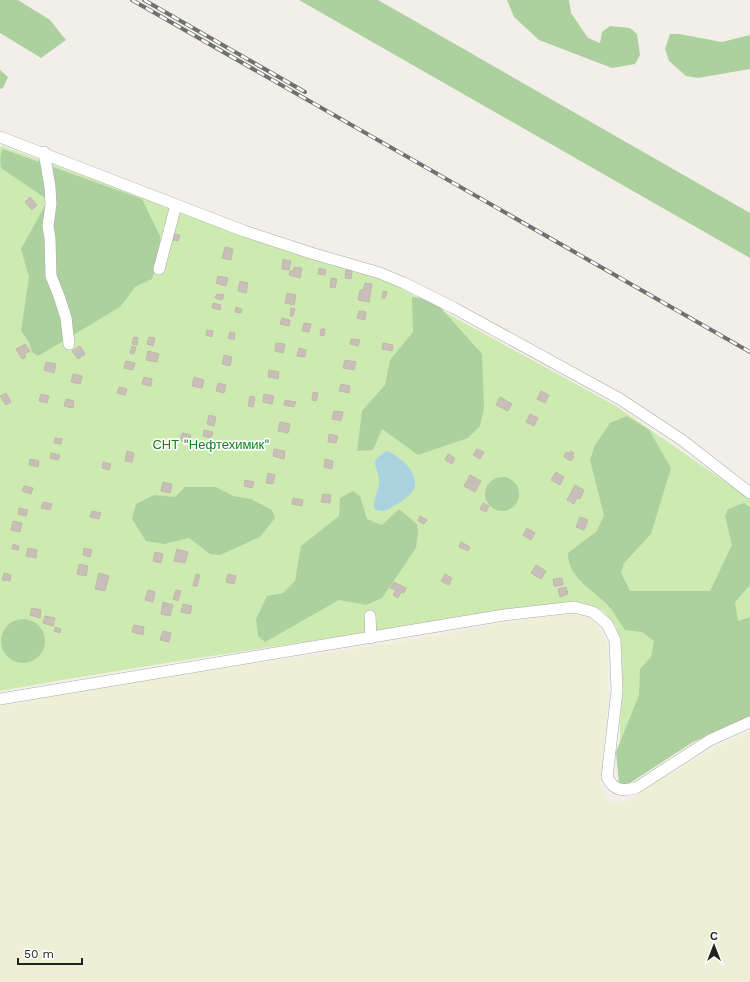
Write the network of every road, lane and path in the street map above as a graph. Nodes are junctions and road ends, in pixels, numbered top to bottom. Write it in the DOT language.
graph roads {
  1 [pos="0,136"];
  2 [pos="44,152"];
  3 [pos="176,205"];
  4 [pos="159,269"];
  5 [pos="69,344"];
  6 [pos="750,493"];
  7 [pos="370,616"];
  8 [pos="371,638"];
  9 [pos="0,699"];
  10 [pos="750,722"];
  1 -- 2 [label="street"];
  2 -- 3 [label="street"];
  2 -- 5 [label="street"];
  3 -- 4 [label="street"];
  3 -- 6 [label="street"];
  7 -- 8 [label="street"];
  8 -- 9 [label="street"];
  8 -- 10 [label="street"];
}
